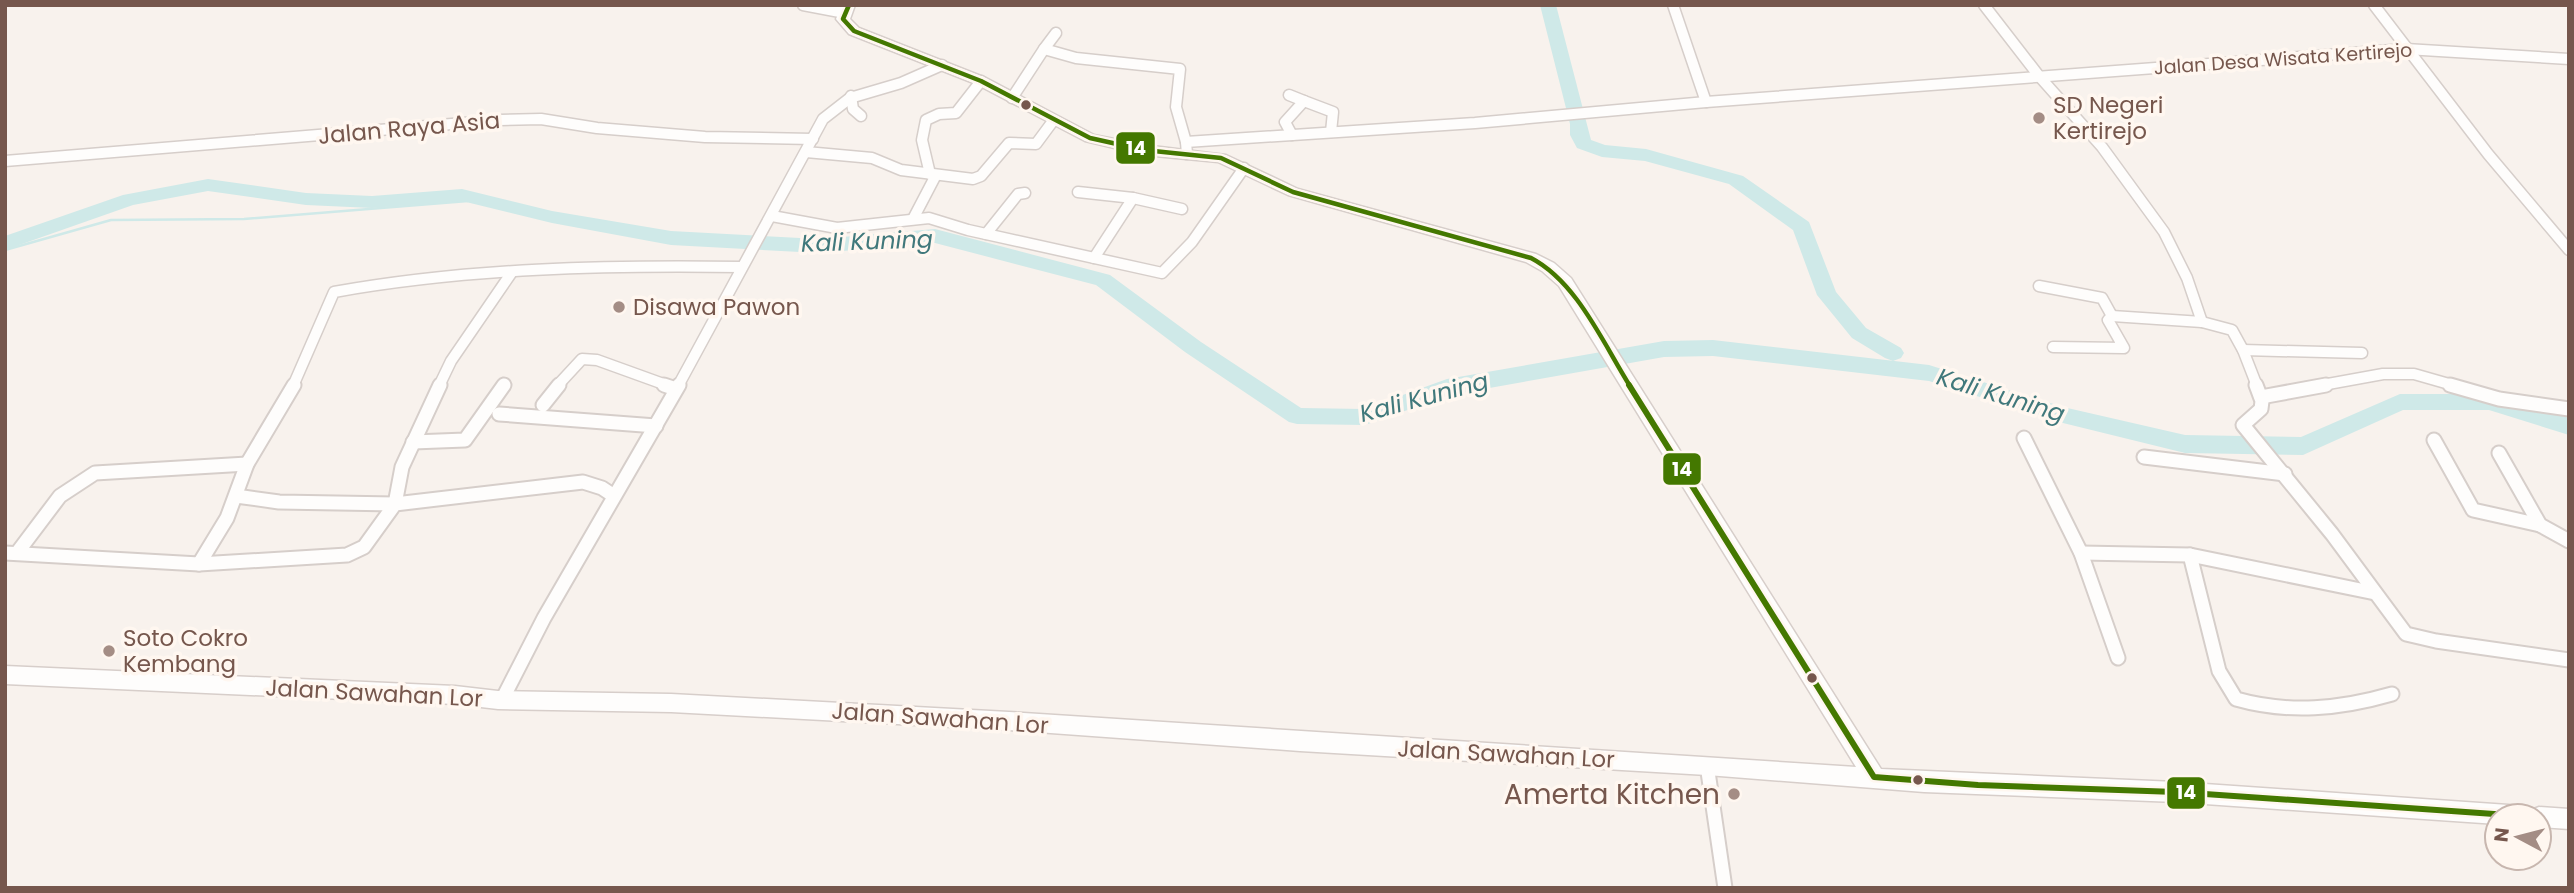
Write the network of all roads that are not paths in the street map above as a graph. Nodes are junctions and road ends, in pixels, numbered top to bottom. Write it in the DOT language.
graph roads {
  1 [pos="803,5"];
  2 [pos="1673,5"];
  3 [pos="1984,5"];
  4 [pos="2374,5"];
  5 [pos="847,9"];
  6 [pos="1056,33"];
  7 [pos="2406,48"];
  8 [pos="1044,49"];
  9 [pos="2569,59"];
  10 [pos="942,65"];
  11 [pos="2039,76"];
  12 [pos="981,81"];
  13 [pos="1289,95"];
  14 [pos="851,96"];
  15 [pos="1012,98"];
  16 [pos="1304,101"];
  17 [pos="1706,102"];
  18 [pos="861,116"];
  19 [pos="1053,121"];
  20 [pos="1331,132"];
  21 [pos="1292,135"];
  22 [pos="813,139"];
  23 [pos="1186,148"];
  24 [pos="806,152"];
  25 [pos="5,162"];
  26 [pos="1244,167"];
  27 [pos="933,175"];
  28 [pos="1078,192"];
  29 [pos="1025,193"];
  30 [pos="1133,198"];
  31 [pos="1182,209"];
  32 [pos="772,216"];
  33 [pos="913,219"];
  34 [pos="986,234"];
  35 [pos="2569,250"];
  36 [pos="1094,258"];
  37 [pos="742,267"];
  38 [pos="512,272"];
  39 [pos="2039,286"];
  40 [pos="2112,316"];
  41 [pos="2202,322"];
  42 [pos="2053,347"];
  43 [pos="2243,350"];
  44 [pos="2362,353"];
  45 [pos="504,385"];
  46 [pos="676,389"];
  47 [pos="2261,397"];
  48 [pos="544,405"];
  49 [pos="2569,409"];
  50 [pos="499,414"];
  51 [pos="656,426"];
  52 [pos="2024,438"];
  53 [pos="2434,440"];
  54 [pos="413,442"];
  55 [pos="2499,453"];
  56 [pos="2144,457"];
  57 [pos="247,464"];
  58 [pos="2281,469"];
  59 [pos="236,496"];
  60 [pos="614,496"];
  61 [pos="395,504"];
  62 [pos="2540,525"];
  63 [pos="2569,541"];
  64 [pos="11,553"];
  65 [pos="2081,553"];
  66 [pos="2190,555"];
  67 [pos="199,564"];
  68 [pos="2375,593"];
  69 [pos="2118,658"];
  70 [pos="2569,660"];
  71 [pos="5,676"];
  72 [pos="2392,694"];
  73 [pos="502,700"];
  74 [pos="1707,765"];
  75 [pos="1874,777"];
  76 [pos="2483,813"];
  77 [pos="1725,888"];
  1 -- 5 [label="street"];
  2 -- 17 [label="street"];
  3 -- 11 [label="street"];
  4 -- 7 [label="street"];
  5 -- 10 [label="main road"];
  6 -- 8 [label="street"];
  7 -- 9 [label="street, Jalan Desa Wisata Kertirejo"];
  7 -- 11 [label="street, Jalan Desa Wisata Kertirejo"];
  7 -- 35 [label="street"];
  8 -- 15 [label="street"];
  8 -- 23 [label="street"];
  10 -- 12 [label="main road"];
  10 -- 14 [label="street"];
  11 -- 17 [label="street, Jalan Desa Wisata Kertirejo"];
  11 -- 41 [label="street"];
  12 -- 15 [label="main road"];
  12 -- 27 [label="street"];
  13 -- 16 [label="street"];
  14 -- 18 [label="street"];
  14 -- 22 [label="street"];
  15 -- 19 [label="main road"];
  16 -- 20 [label="street"];
  16 -- 21 [label="street"];
  17 -- 20 [label="street, Jalan Desa Wisata Kertirejo"];
  19 -- 23 [label="main road"];
  19 -- 27 [label="street"];
  20 -- 21 [label="street, Jalan Desa Wisata Kertirejo"];
  21 -- 23 [label="street, Jalan Desa Wisata Kertirejo"];
  22 -- 24 [label="street"];
  22 -- 25 [label="street, Jalan Raya Asia"];
  23 -- 26 [label="main road"];
  24 -- 27 [label="street"];
  24 -- 32 [label="street"];
  26 -- 36 [label="street"];
  26 -- 75 [label="main road"];
  27 -- 33 [label="street"];
  28 -- 30 [label="street"];
  29 -- 34 [label="street"];
  30 -- 31 [label="street"];
  30 -- 36 [label="street"];
  32 -- 33 [label="street"];
  32 -- 37 [label="street"];
  33 -- 34 [label="street"];
  34 -- 36 [label="street"];
  37 -- 38 [label="street"];
  37 -- 46 [label="street"];
  38 -- 54 [label="street"];
  38 -- 57 [label="street"];
  39 -- 40 [label="street"];
  40 -- 41 [label="street"];
  40 -- 42 [label="street"];
  41 -- 43 [label="street"];
  43 -- 44 [label="street"];
  43 -- 47 [label="street"];
  45 -- 54 [label="street"];
  46 -- 48 [label="street"];
  46 -- 51 [label="street"];
  47 -- 49 [label="street"];
  47 -- 58 [label="street"];
  50 -- 51 [label="street"];
  51 -- 60 [label="street"];
  52 -- 65 [label="street"];
  53 -- 62 [label="street"];
  54 -- 61 [label="street"];
  55 -- 62 [label="street"];
  56 -- 58 [label="street"];
  57 -- 59 [label="street"];
  57 -- 64 [label="street"];
  58 -- 68 [label="street"];
  59 -- 61 [label="street"];
  59 -- 67 [label="street"];
  60 -- 61 [label="street"];
  60 -- 73 [label="street"];
  61 -- 67 [label="street"];
  62 -- 63 [label="street"];
  64 -- 67 [label="street"];
  65 -- 66 [label="street"];
  65 -- 69 [label="street"];
  66 -- 68 [label="street"];
  66 -- 72 [label="street"];
  68 -- 70 [label="street"];
  71 -- 73 [label="main road, Jalan Sawahan Lor"];
  73 -- 74 [label="main road, Jalan Sawahan Lor"];
  74 -- 75 [label="main road, Jalan Sawahan Lor"];
  74 -- 77 [label="street"];
  75 -- 76 [label="main road, Jalan Sawahan Lor"];
}
